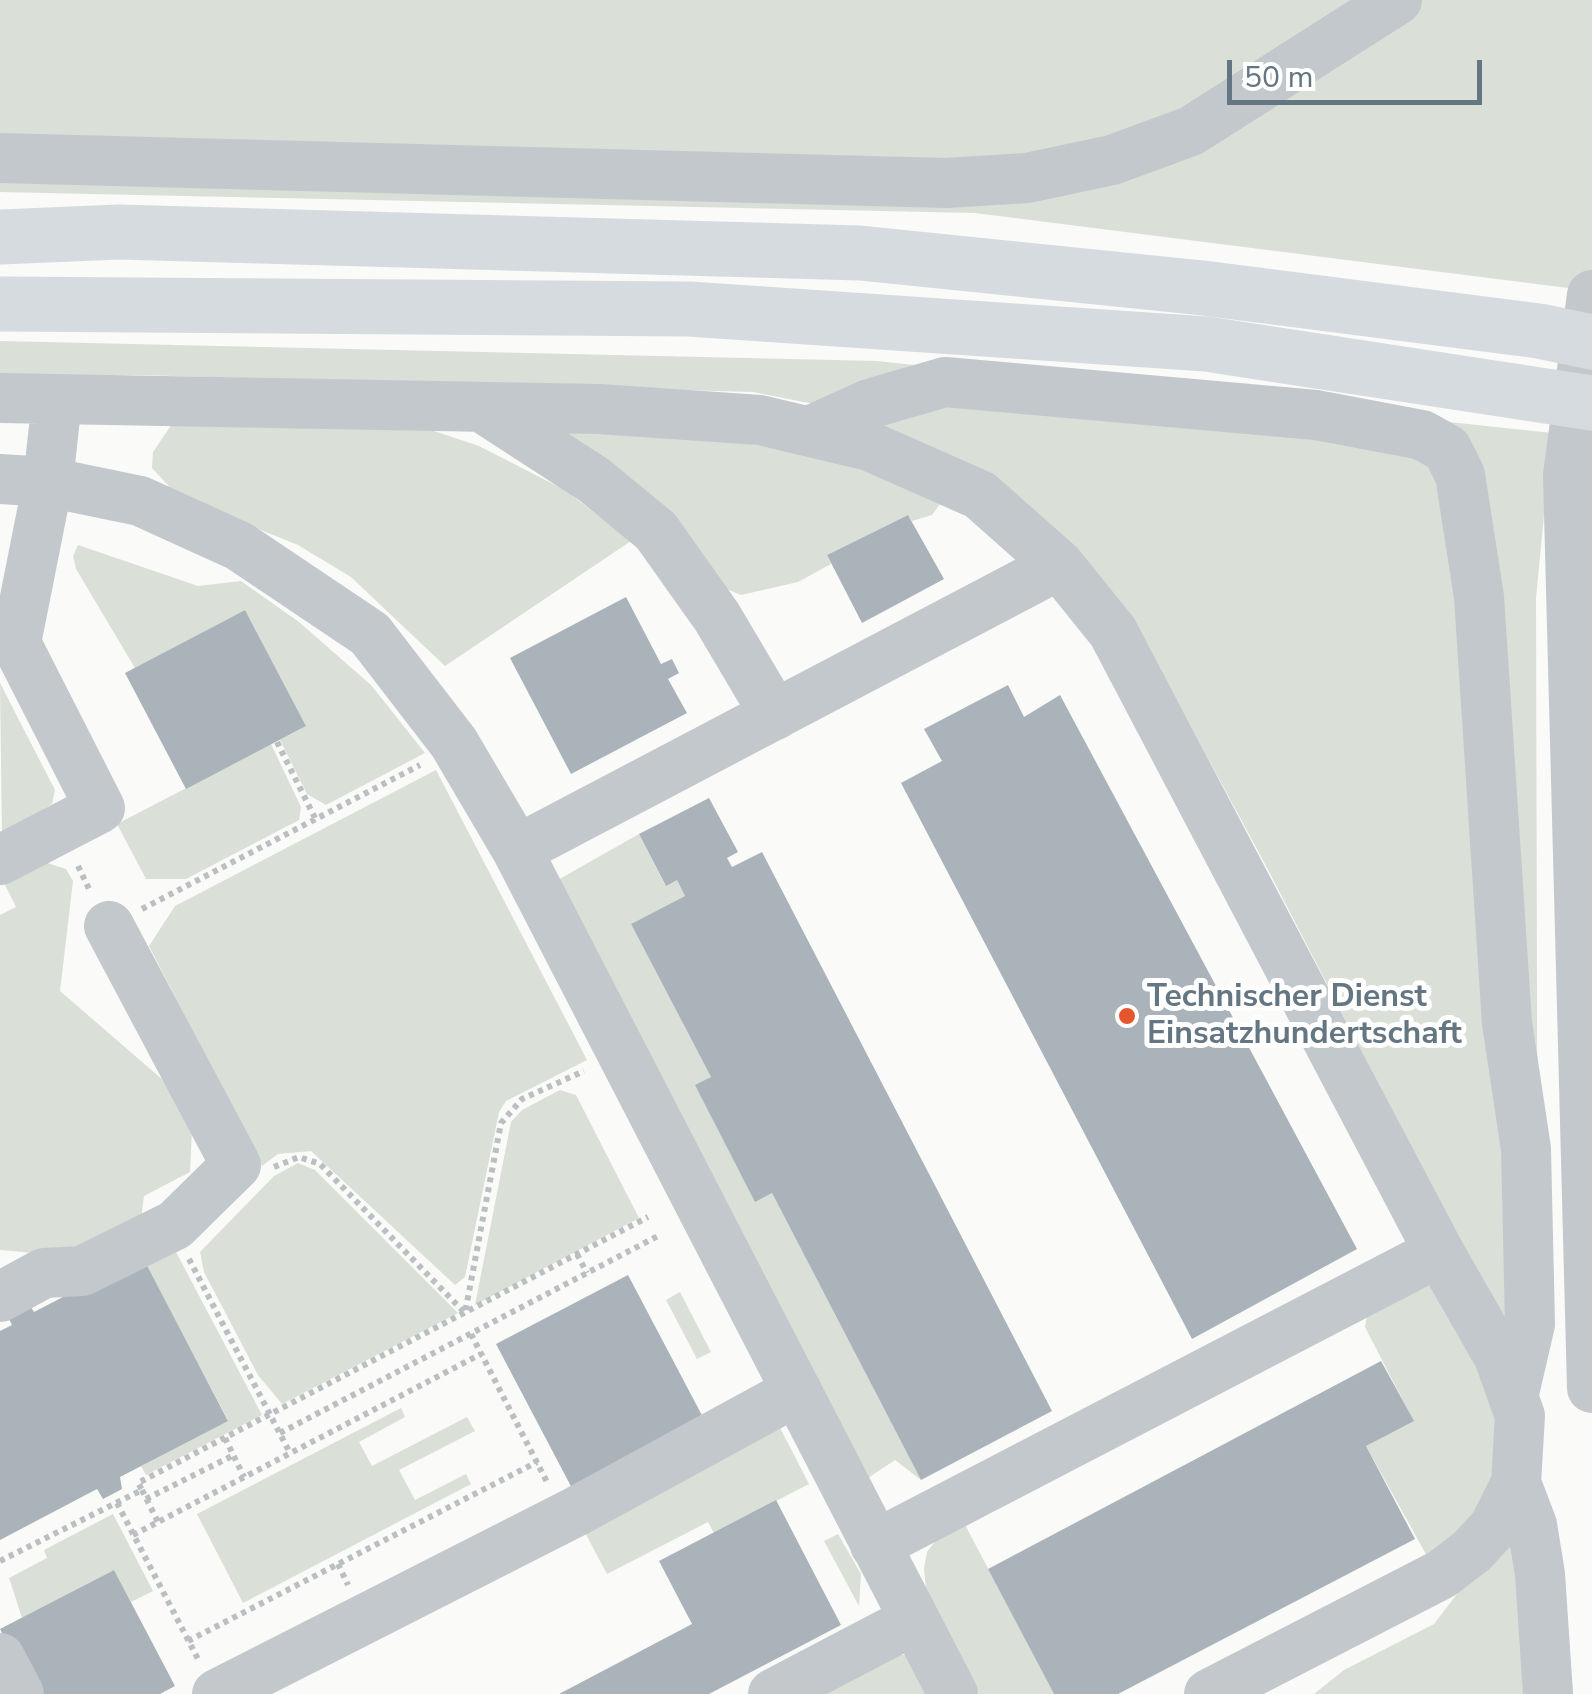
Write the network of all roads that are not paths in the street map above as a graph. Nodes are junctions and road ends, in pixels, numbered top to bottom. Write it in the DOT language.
graph roads {
  1 [pos="1397,0"];
  2 [pos="0,158"];
  3 [pos="0,237"];
  4 [pos="1592,294"];
  5 [pos="0,304"];
  6 [pos="1592,342"];
  7 [pos="0,398"];
  8 [pos="57,399"];
  9 [pos="1592,403"];
  10 [pos="486,410"];
  11 [pos="814,429"];
  12 [pos="24,480"];
  13 [pos="1059,565"];
  14 [pos="8,645"];
  15 [pos="776,715"];
  16 [pos="518,850"];
  17 [pos="0,860"];
  18 [pos="110,926"];
  19 [pos="1439,1252"];
  20 [pos="0,1298"];
  21 [pos="1592,1388"];
  22 [pos="797,1392"];
  23 [pos="1514,1393"];
  24 [pos="1516,1483"];
  25 [pos="875,1545"];
  26 [pos="914,1620"];
  27 [pos="0,1658"];
  28 [pos="212,1685"];
  29 [pos="19,1694"];
  30 [pos="773,1694"];
  31 [pos="953,1694"];
  32 [pos="1208,1694"];
  33 [pos="1548,1694"];
  1 -- 2 [label="street"];
  3 -- 6 [label="highway"];
  4 -- 21 [label="street"];
  5 -- 9 [label="highway"];
  7 -- 8 [label="street"];
  8 -- 10 [label="street"];
  8 -- 12 [label="street"];
  10 -- 11 [label="street"];
  10 -- 15 [label="street"];
  11 -- 13 [label="street"];
  11 -- 23 [label="street"];
  12 -- 14 [label="street"];
  12 -- 16 [label="street"];
  13 -- 15 [label="street"];
  13 -- 19 [label="street"];
  14 -- 17 [label="street"];
  15 -- 16 [label="street"];
  16 -- 22 [label="street"];
  18 -- 20 [label="street"];
  19 -- 23 [label="street"];
  19 -- 25 [label="street"];
  22 -- 25 [label="street"];
  22 -- 28 [label="street"];
  23 -- 24 [label="street"];
  24 -- 32 [label="street"];
  24 -- 33 [label="street"];
  25 -- 26 [label="street"];
  26 -- 30 [label="street"];
  26 -- 31 [label="street"];
  27 -- 29 [label="street"];
}
